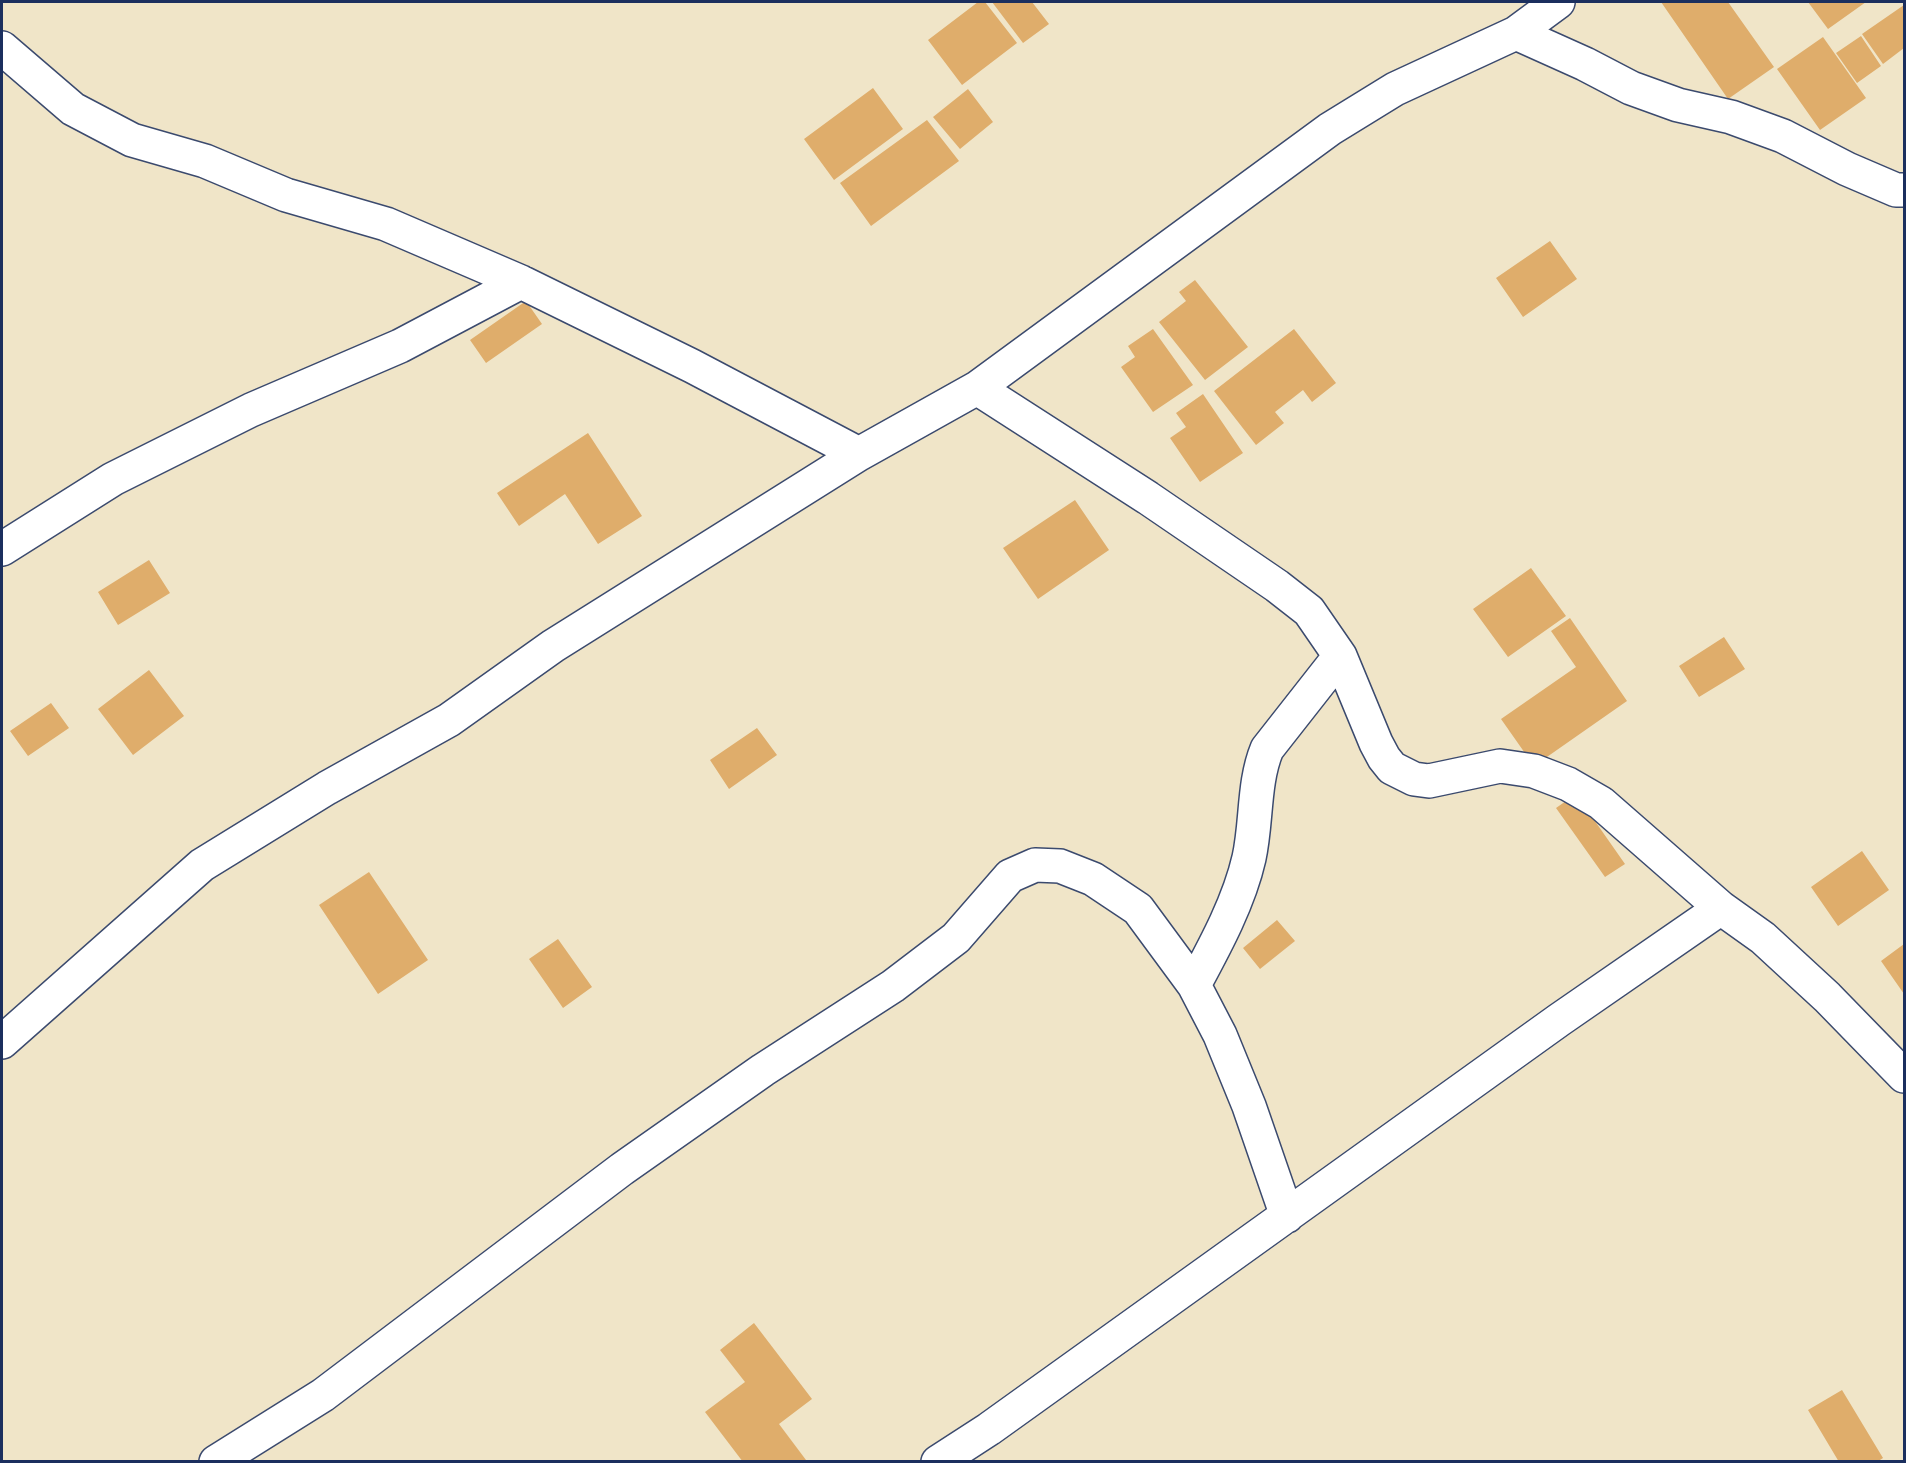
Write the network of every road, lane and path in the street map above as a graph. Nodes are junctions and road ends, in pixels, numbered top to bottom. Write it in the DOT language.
graph roads {
  1 [pos="1558,2"];
  2 [pos="1516,33"];
  3 [pos="2,48"];
  4 [pos="1905,190"];
  5 [pos="521,282"];
  6 [pos="977,388"];
  7 [pos="859,454"];
  8 [pos="2,549"];
  9 [pos="1340,656"];
  10 [pos="1721,908"];
  11 [pos="1194,985"];
  12 [pos="2,1042"];
  13 [pos="1905,1076"];
  14 [pos="1287,1216"];
  15 [pos="216,1461"];
  16 [pos="938,1461"];
  1 -- 2 [label="street"];
  2 -- 4 [label="street"];
  2 -- 6 [label="street"];
  3 -- 5 [label="street"];
  5 -- 7 [label="street"];
  5 -- 8 [label="street"];
  6 -- 7 [label="street"];
  6 -- 9 [label="street"];
  7 -- 12 [label="street"];
  9 -- 10 [label="street"];
  9 -- 11 [label="street"];
  10 -- 13 [label="street"];
  10 -- 14 [label="street"];
  11 -- 14 [label="street"];
  11 -- 15 [label="street"];
  14 -- 16 [label="street"];
}
